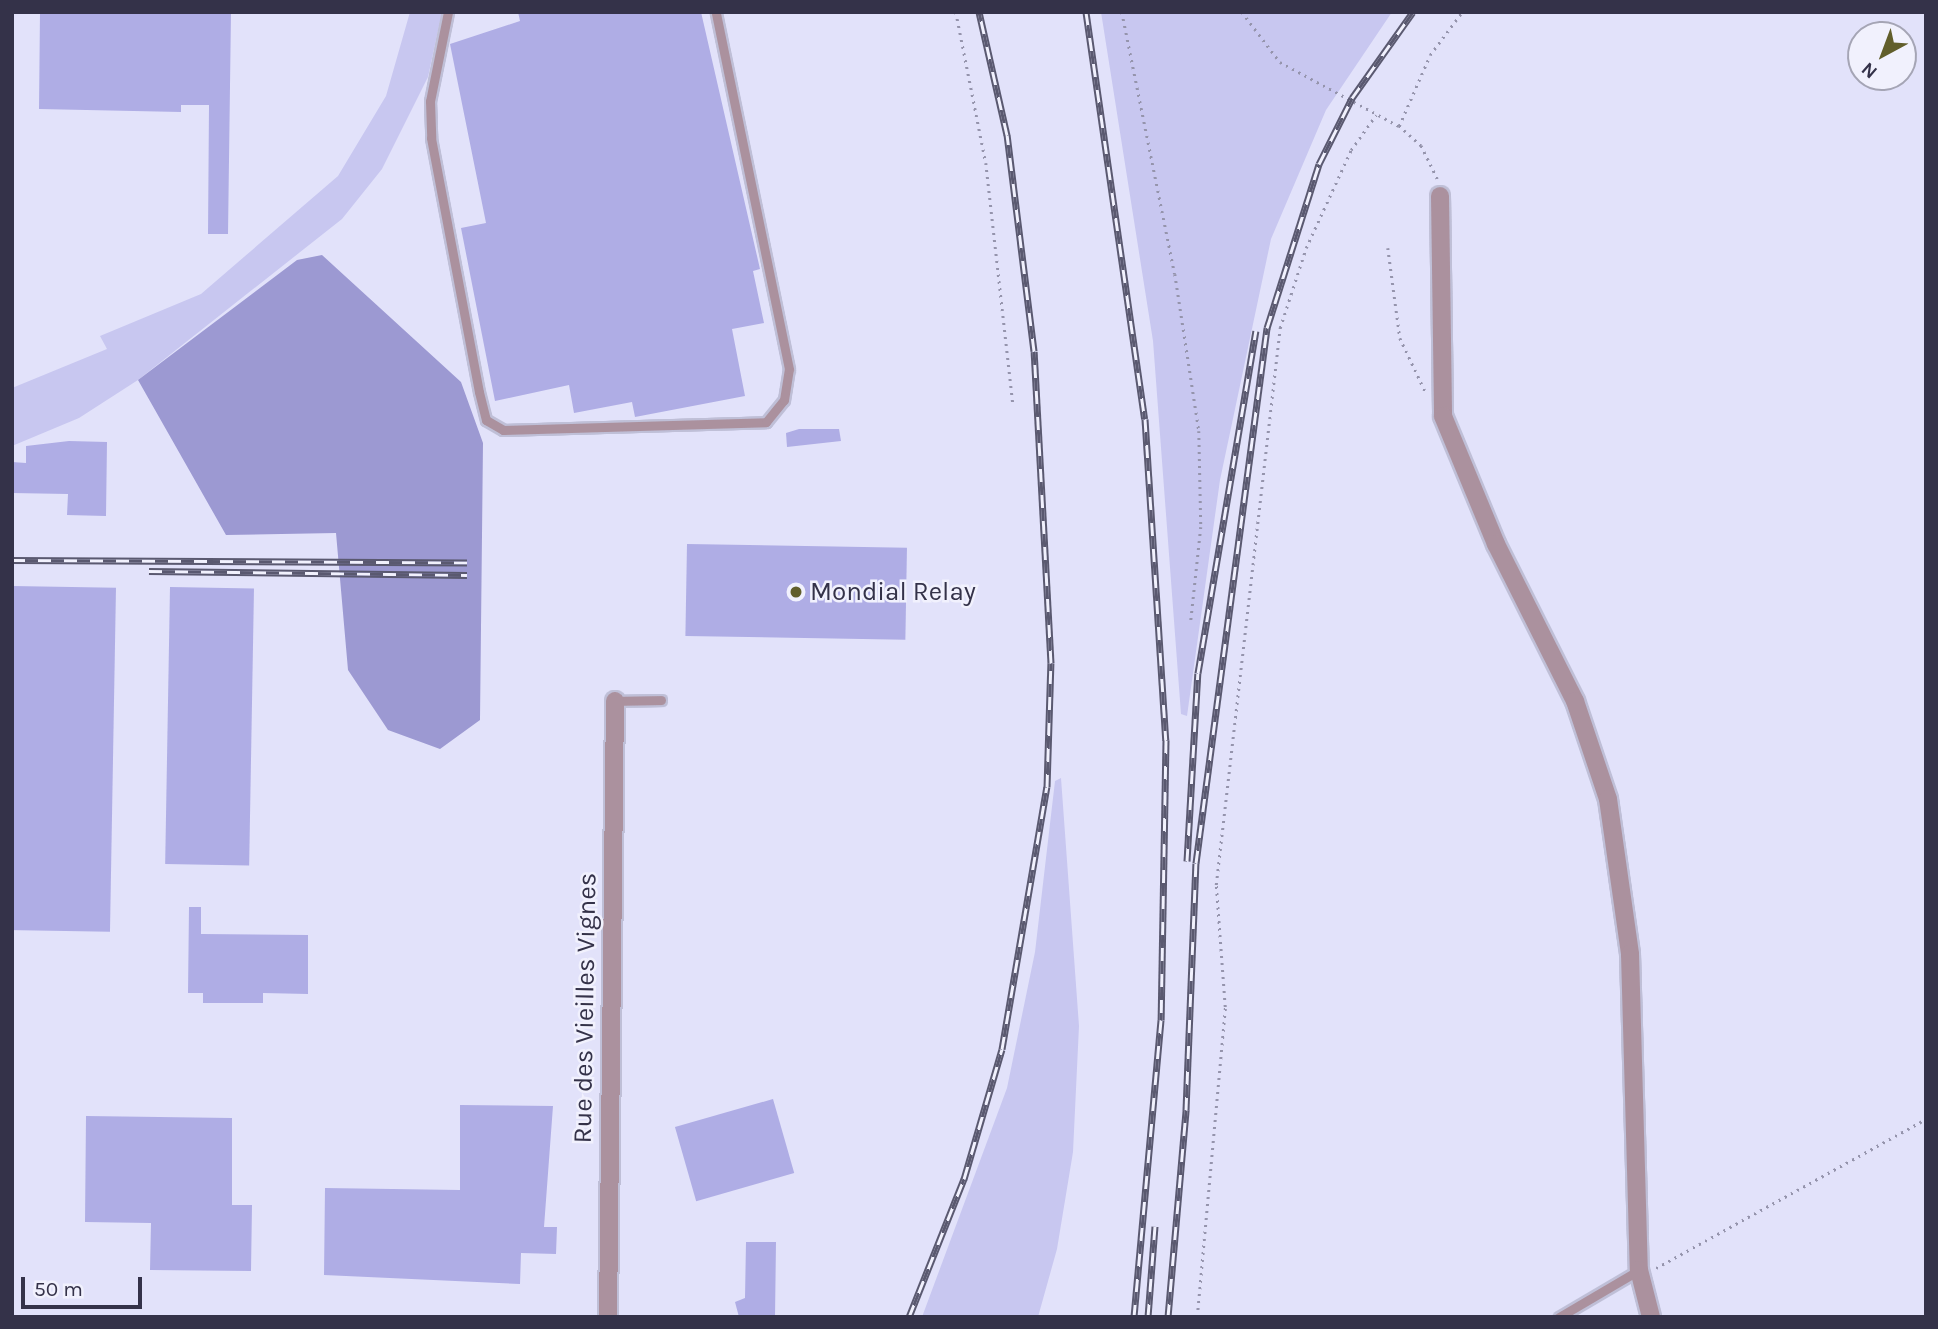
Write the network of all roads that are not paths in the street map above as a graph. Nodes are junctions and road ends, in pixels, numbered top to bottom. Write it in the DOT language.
graph roads {
  1 [pos="448,12"];
  2 [pos="716,12"];
  3 [pos="1440,196"];
  4 [pos="661,700"];
  5 [pos="615,701"];
  6 [pos="1639,1270"];
  7 [pos="608,1317"];
  8 [pos="1559,1317"];
  9 [pos="1651,1317"];
  1 -- 2 [label="lane"];
  3 -- 6 [label="street"];
  4 -- 5 [label="lane"];
  5 -- 7 [label="street, Rue des Vieilles Vignes"];
  6 -- 8 [label="lane"];
  6 -- 9 [label="street"];
}
